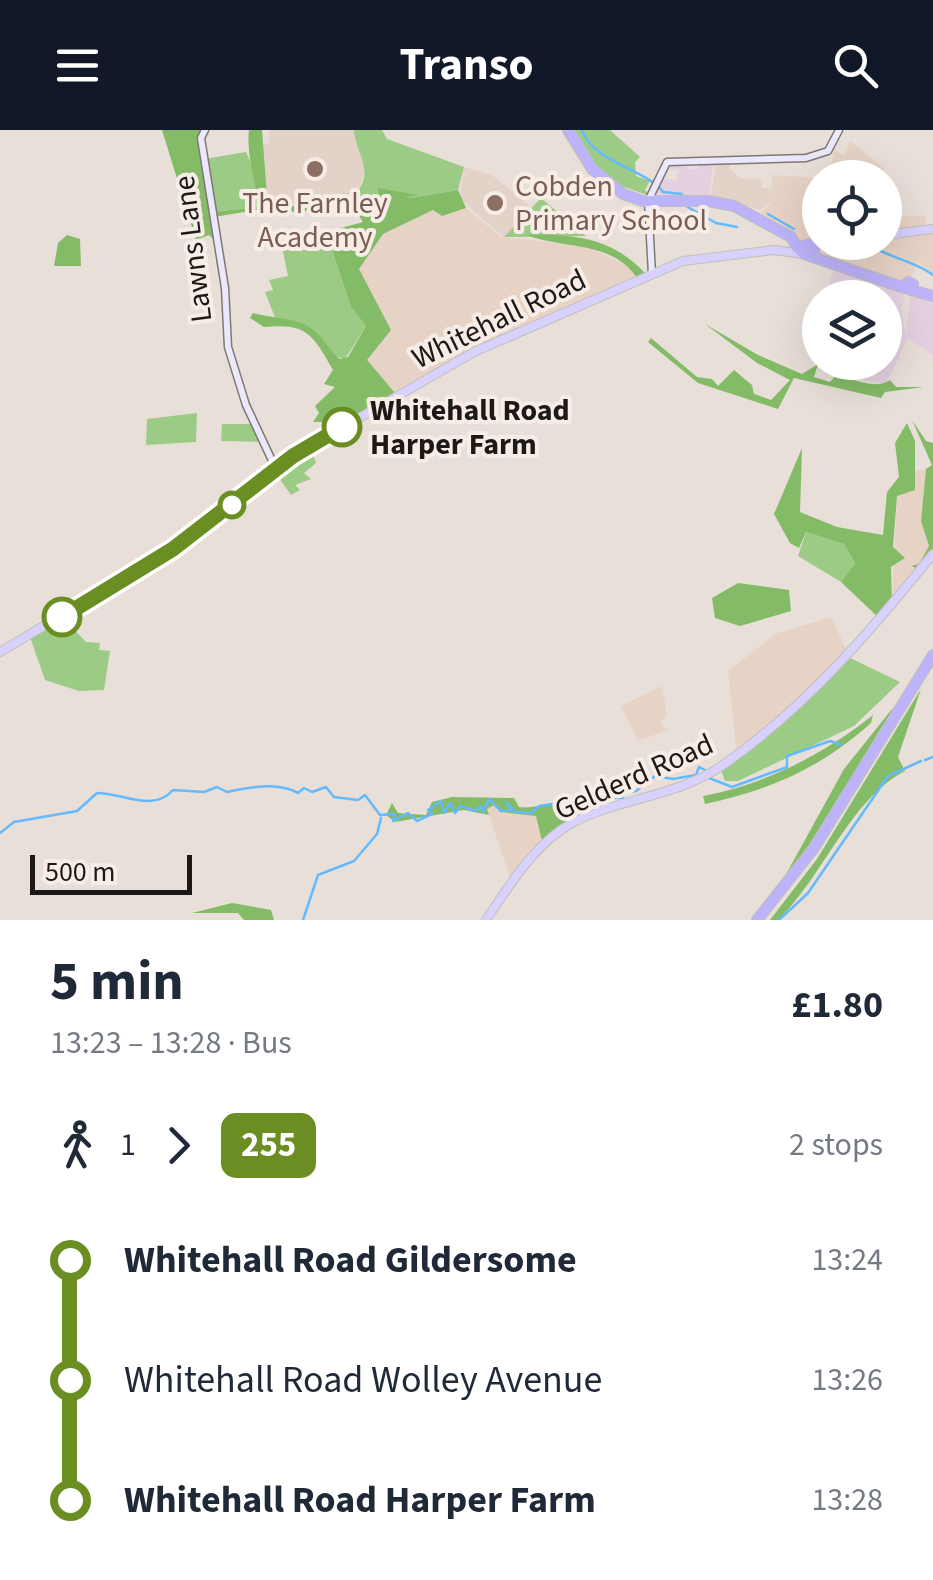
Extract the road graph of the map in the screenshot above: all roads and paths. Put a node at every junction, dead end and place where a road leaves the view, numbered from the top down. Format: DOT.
graph roads {
  1 [pos="570,130"];
  2 [pos="839,130"];
  3 [pos="203,132"];
  4 [pos="652,193"];
  5 [pos="761,213"];
  6 [pos="774,226"];
  7 [pos="933,229"];
  8 [pos="902,232"];
  9 [pos="802,247"];
  10 [pos="802,247"];
  11 [pos="802,249"];
  12 [pos="832,260"];
  13 [pos="652,274"];
  14 [pos="933,295"];
  15 [pos="276,470"];
  16 [pos="933,554"];
  17 [pos="0,652"];
  18 [pos="933,655"];
  19 [pos="933,665"];
  20 [pos="903,709"];
  21 [pos="486,920"];
  22 [pos="757,920"];
  23 [pos="766,920"];
  1 -- 4 [label="highway"];
  2 -- 4 [label="street"];
  3 -- 15 [label="street, Lawns Lane"];
  4 -- 5 [label="highway"];
  4 -- 6 [label="highway"];
  4 -- 13 [label="street"];
  5 -- 6 [label="highway"];
  5 -- 9 [label="highway"];
  6 -- 10 [label="highway"];
  7 -- 8 [label="main road"];
  11 -- 13 [label="main road, Whitehall Road"];
  12 -- 14 [label="highway"];
  13 -- 15 [label="main road, Whitehall Road"];
  15 -- 17 [label="main road, Whitehall Road"];
  16 -- 21 [label="main road, Gelderd Road"];
  18 -- 20 [label="highway"];
  19 -- 20 [label="highway"];
  20 -- 22 [label="highway"];
  20 -- 23 [label="highway"];
}
